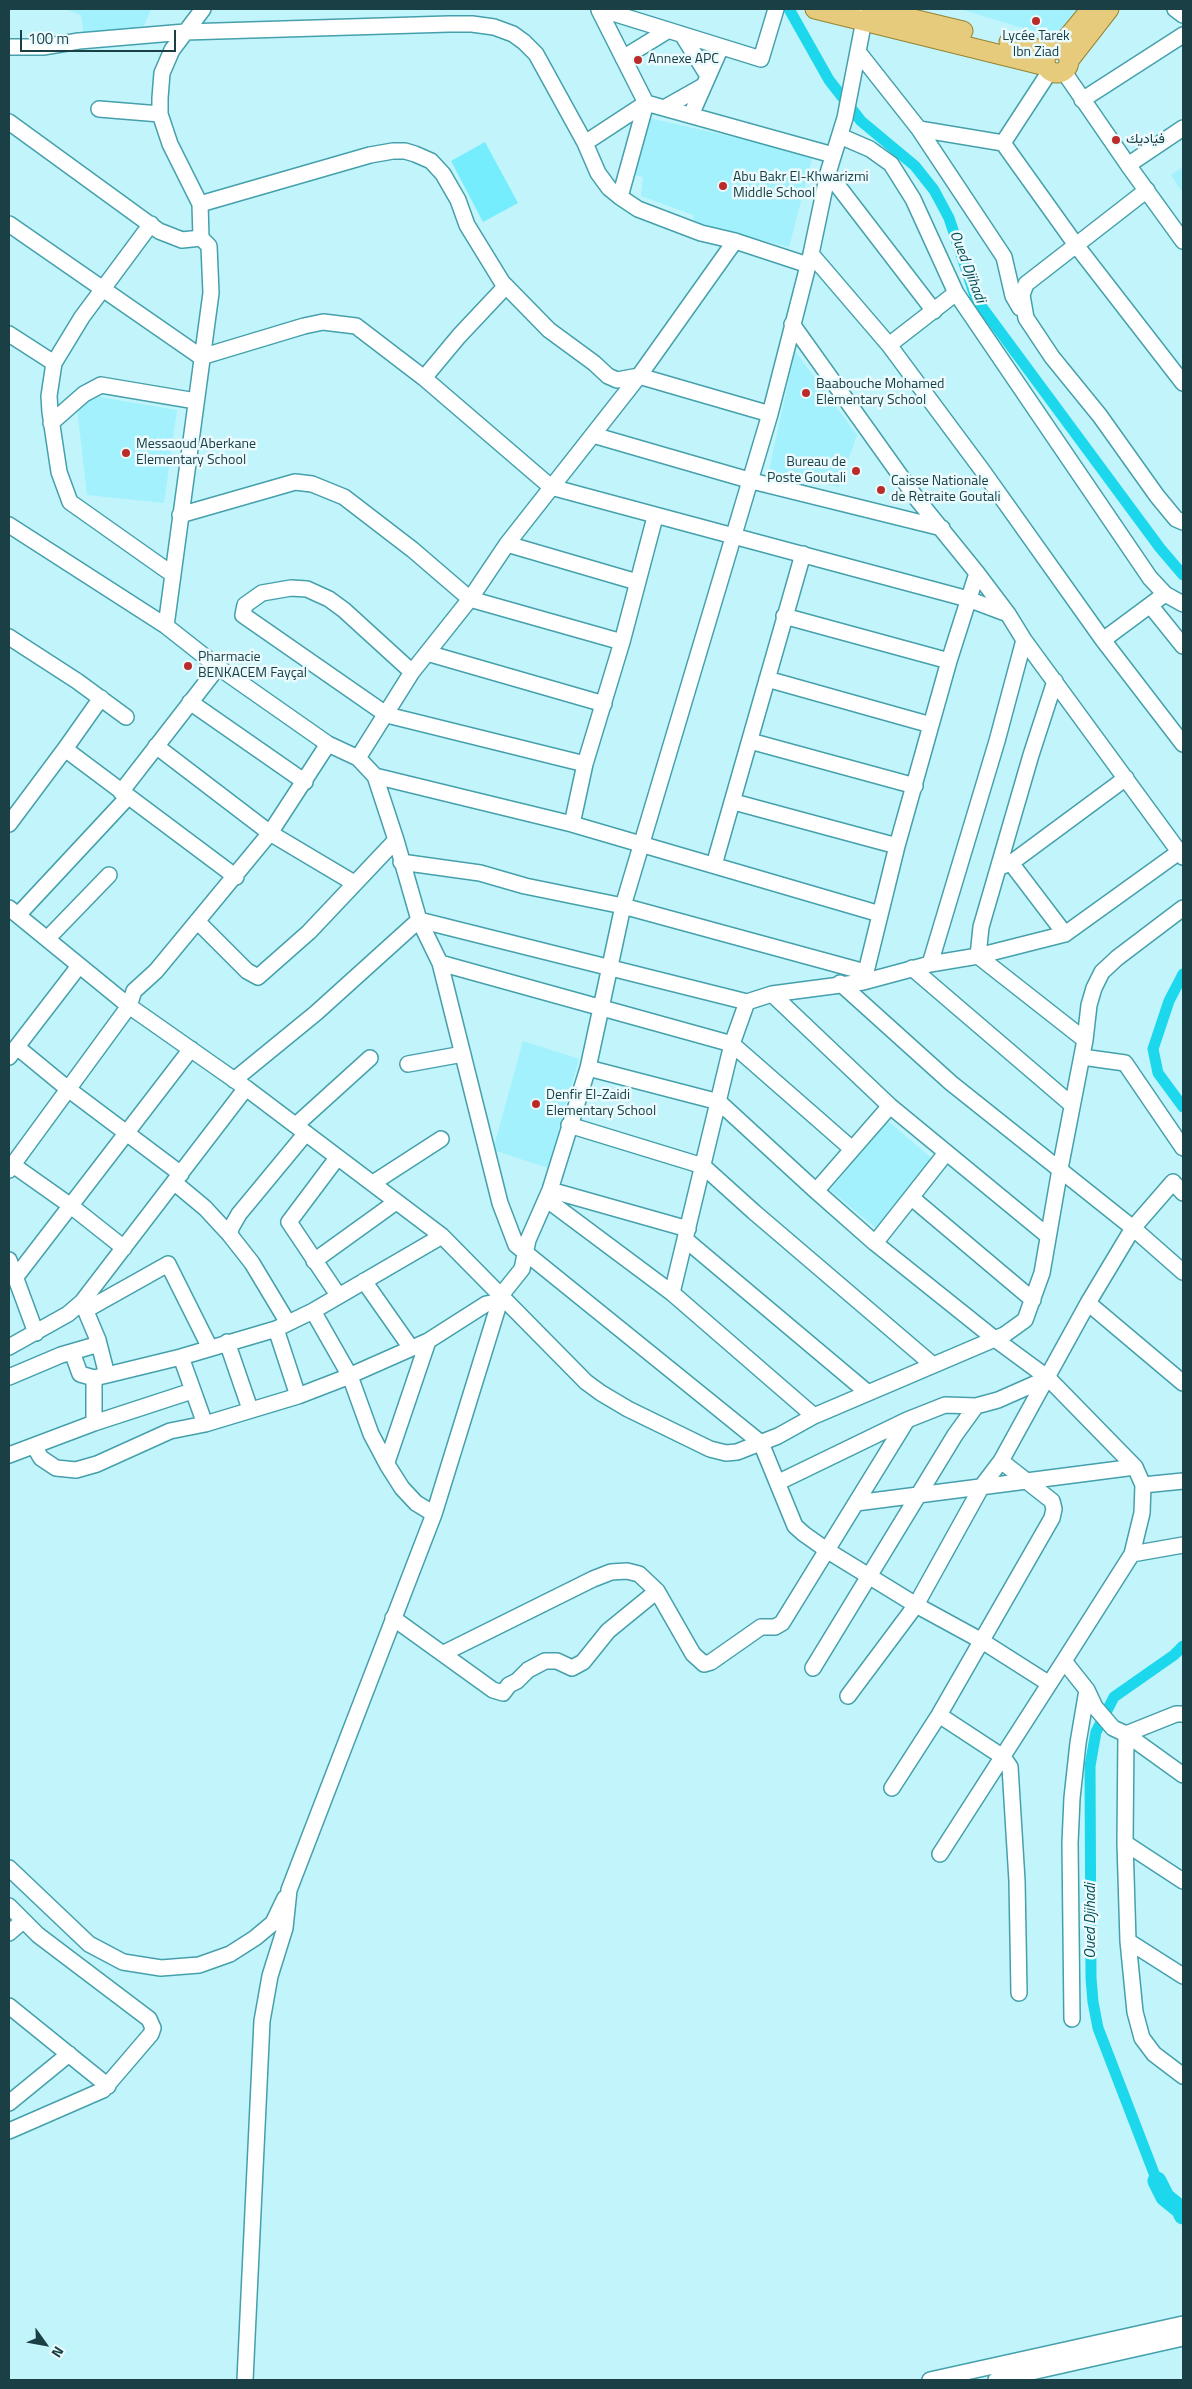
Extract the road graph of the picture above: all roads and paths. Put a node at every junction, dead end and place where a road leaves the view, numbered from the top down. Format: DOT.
graph roads {
  1 [pos="203,9"];
  2 [pos="599,9"];
  3 [pos="776,9"];
  4 [pos="815,9"];
  5 [pos="1091,9"];
  6 [pos="1109,9"];
  7 [pos="1175,9"];
  8 [pos="867,13"];
  9 [pos="1183,15"];
  10 [pos="667,31"];
  11 [pos="185,32"];
  12 [pos="1183,35"];
  13 [pos="683,36"];
  14 [pos="9,47"];
  15 [pos="721,47"];
  16 [pos="859,53"];
  17 [pos="623,58"];
  18 [pos="1056,61"];
  19 [pos="706,81"];
  20 [pos="1082,100"];
  21 [pos="646,103"];
  22 [pos="664,108"];
  23 [pos="99,109"];
  24 [pos="160,114"];
  25 [pos="690,115"];
  26 [pos="9,122"];
  27 [pos="1183,128"];
  28 [pos="919,129"];
  29 [pos="840,136"];
  30 [pos="585,143"];
  31 [pos="1003,143"];
  32 [pos="834,155"];
  33 [pos="1128,165"];
  34 [pos="828,173"];
  35 [pos="1147,190"];
  36 [pos="620,198"];
  37 [pos="200,204"];
  38 [pos="9,224"];
  39 [pos="151,224"];
  40 [pos="201,238"];
  41 [pos="735,241"];
  42 [pos="1183,241"];
  43 [pos="1076,244"];
  44 [pos="1004,257"];
  45 [pos="809,259"];
  46 [pos="1026,284"];
  47 [pos="506,286"];
  48 [pos="101,290"];
  49 [pos="956,293"];
  50 [pos="934,311"];
  51 [pos="1026,318"];
  52 [pos="792,324"];
  53 [pos="9,334"];
  54 [pos="889,345"];
  55 [pos="201,357"];
  56 [pos="54,364"];
  57 [pos="639,376"];
  58 [pos="424,378"];
  59 [pos="1183,384"];
  60 [pos="196,401"];
  61 [pos="770,414"];
  62 [pos="51,422"];
  63 [pos="593,436"];
  64 [pos="752,481"];
  65 [pos="551,487"];
  66 [pos="180,515"];
  67 [pos="655,517"];
  68 [pos="1183,522"];
  69 [pos="9,525"];
  70 [pos="942,528"];
  71 [pos="735,536"];
  72 [pos="506,544"];
  73 [pos="803,554"];
  74 [pos="978,573"];
  75 [pos="172,574"];
  76 [pos="637,582"];
  77 [pos="1165,594"];
  78 [pos="470,598"];
  79 [pos="968,599"];
  80 [pos="1183,604"];
  81 [pos="1150,605"];
  82 [pos="1008,614"];
  83 [pos="784,616"];
  84 [pos="166,626"];
  85 [pos="9,637"];
  86 [pos="1024,640"];
  87 [pos="1104,640"];
  88 [pos="622,642"];
  89 [pos="1183,646"];
  90 [pos="427,653"];
  91 [pos="948,661"];
  92 [pos="218,667"];
  93 [pos="412,672"];
  94 [pos="767,679"];
  95 [pos="1055,681"];
  96 [pos="101,698"];
  97 [pos="190,702"];
  98 [pos="604,704"];
  99 [pos="387,715"];
  100 [pos="126,717"];
  101 [pos="931,725"];
  102 [pos="750,742"];
  103 [pos="1183,743"];
  104 [pos="328,744"];
  105 [pos="156,746"];
  106 [pos="65,749"];
  107 [pos="358,758"];
  108 [pos="585,764"];
  109 [pos="375,776"];
  110 [pos="1126,778"];
  111 [pos="305,782"];
  112 [pos="915,786"];
  113 [pos="125,795"];
  114 [pos="734,802"];
  115 [pos="9,824"];
  116 [pos="572,824"];
  117 [pos="270,833"];
  118 [pos="396,840"];
  119 [pos="641,845"];
  120 [pos="896,846"];
  121 [pos="1181,855"];
  122 [pos="401,862"];
  123 [pos="714,865"];
  124 [pos="1006,865"];
  125 [pos="110,875"];
  126 [pos="236,877"];
  127 [pos="354,883"];
  128 [pos="623,906"];
  129 [pos="1183,908"];
  130 [pos="13,912"];
  131 [pos="880,914"];
  132 [pos="419,920"];
  133 [pos="197,921"];
  134 [pos="1065,934"];
  135 [pos="48,938"];
  136 [pos="978,956"];
  137 [pos="440,963"];
  138 [pos="930,964"];
  139 [pos="78,966"];
  140 [pos="608,967"];
  141 [pos="912,968"];
  142 [pos="864,977"];
  143 [pos="840,984"];
  144 [pos="772,994"];
  145 [pos="747,1002"];
  146 [pos="129,1006"];
  147 [pos="600,1006"];
  148 [pos="1085,1040"];
  149 [pos="732,1044"];
  150 [pos="191,1049"];
  151 [pos="13,1052"];
  152 [pos="464,1054"];
  153 [pos="1082,1057"];
  154 [pos="370,1058"];
  155 [pos="408,1064"];
  156 [pos="588,1068"];
  157 [pos="240,1084"];
  158 [pos="68,1090"];
  159 [pos="719,1102"];
  160 [pos="1072,1105"];
  161 [pos="890,1106"];
  162 [pos="569,1125"];
  163 [pos="301,1129"];
  164 [pos="127,1133"];
  165 [pos="441,1140"];
  166 [pos="1183,1148"];
  167 [pos="852,1149"];
  168 [pos="946,1153"];
  169 [pos="337,1158"];
  170 [pos="703,1166"];
  171 [pos="11,1167"];
  172 [pos="1060,1169"];
  173 [pos="1178,1177"];
  174 [pos="178,1179"];
  175 [pos="373,1183"];
  176 [pos="816,1191"];
  177 [pos="1183,1193"];
  178 [pos="548,1194"];
  179 [pos="912,1198"];
  180 [pos="396,1202"];
  181 [pos="71,1206"];
  182 [pos="1133,1228"];
  183 [pos="687,1234"];
  184 [pos="230,1235"];
  185 [pos="442,1236"];
  186 [pos="1048,1236"];
  187 [pos="875,1243"];
  188 [pos="124,1248"];
  189 [pos="525,1254"];
  190 [pos="9,1260"];
  191 [pos="314,1261"];
  192 [pos="1183,1272"];
  193 [pos="15,1278"];
  194 [pos="364,1281"];
  195 [pos="672,1293"];
  196 [pos="338,1295"];
  197 [pos="501,1297"];
  198 [pos="1033,1300"];
  199 [pos="1088,1302"];
  200 [pos="84,1306"];
  201 [pos="313,1311"];
  202 [pos="282,1326"];
  203 [pos="36,1333"];
  204 [pos="995,1339"];
  205 [pos="428,1341"];
  206 [pos="227,1342"];
  207 [pos="99,1344"];
  208 [pos="9,1347"];
  209 [pos="210,1348"];
  210 [pos="411,1348"];
  211 [pos="72,1352"];
  212 [pos="181,1357"];
  213 [pos="933,1365"];
  214 [pos="100,1376"];
  215 [pos="350,1376"];
  216 [pos="9,1377"];
  217 [pos="1048,1378"];
  218 [pos="1183,1383"];
  219 [pos="192,1391"];
  220 [pos="868,1393"];
  221 [pos="298,1396"];
  222 [pos="976,1406"];
  223 [pos="250,1409"];
  224 [pos="814,1416"];
  225 [pos="907,1420"];
  226 [pos="94,1423"];
  227 [pos="204,1424"];
  228 [pos="761,1443"];
  229 [pos="34,1446"];
  230 [pos="9,1455"];
  231 [pos="1001,1461"];
  232 [pos="387,1462"];
  233 [pos="1135,1467"];
  234 [pos="1183,1481"];
  235 [pos="779,1482"];
  236 [pos="1029,1482"];
  237 [pos="1143,1484"];
  238 [pos="982,1486"];
  239 [pos="918,1495"];
  240 [pos="856,1503"];
  241 [pos="434,1514"];
  242 [pos="1183,1545"];
  243 [pos="828,1552"];
  244 [pos="1132,1554"];
  245 [pos="870,1575"];
  246 [pos="657,1591"];
  247 [pos="916,1605"];
  248 [pos="392,1618"];
  249 [pos="982,1641"];
  250 [pos="444,1653"];
  251 [pos="1064,1661"];
  252 [pos="813,1668"];
  253 [pos="1048,1683"];
  254 [pos="1087,1690"];
  255 [pos="848,1696"];
  256 [pos="1181,1710"];
  257 [pos="939,1715"];
  258 [pos="1120,1731"];
  259 [pos="1003,1756"];
  260 [pos="1183,1775"];
  261 [pos="892,1788"];
  262 [pos="1125,1843"];
  263 [pos="940,1854"];
  264 [pos="9,1868"];
  265 [pos="1183,1881"];
  266 [pos="289,1890"];
  267 [pos="9,1906"];
  268 [pos="23,1921"];
  269 [pos="9,1933"];
  270 [pos="1128,1941"];
  271 [pos="1183,1976"];
  272 [pos="1019,1994"];
  273 [pos="12,2013"];
  274 [pos="1072,2019"];
  275 [pos="69,2054"];
  276 [pos="1183,2076"];
  277 [pos="108,2086"];
  278 [pos="9,2103"];
  279 [pos="9,2131"];
  280 [pos="1180,2332"];
  281 [pos="245,2380"];
  282 [pos="930,2380"];
  283 [pos="996,2380"];
  1 -- 11 [label="street"];
  2 -- 10 [label="street"];
  2 -- 17 [label="street"];
  3 -- 15 [label="street"];
  4 -- 8 [label="main road"];
  5 -- 18 [label="main road"];
  6 -- 18 [label="main road"];
  7 -- 9 [label="street"];
  8 -- 16 [label="street"];
  8 -- 18 [label="main road"];
  10 -- 13 [label="street"];
  10 -- 17 [label="street"];
  11 -- 14 [label="street"];
  11 -- 24 [label="street"];
  11 -- 30 [label="street"];
  12 -- 20 [label="street"];
  13 -- 15 [label="street"];
  13 -- 19 [label="street"];
  15 -- 19 [label="street"];
  16 -- 28 [label="street"];
  16 -- 29 [label="street"];
  17 -- 21 [label="street"];
  18 -- 20 [label="street"];
  18 -- 31 [label="street"];
  19 -- 22 [label="street"];
  19 -- 25 [label="street"];
  20 -- 33 [label="street"];
  21 -- 22 [label="street"];
  21 -- 30 [label="street"];
  21 -- 36 [label="street"];
  22 -- 25 [label="street"];
  23 -- 24 [label="street"];
  24 -- 37 [label="street"];
  25 -- 32 [label="street"];
  26 -- 39 [label="street"];
  27 -- 33 [label="street"];
  28 -- 31 [label="street"];
  28 -- 44 [label="street"];
  29 -- 32 [label="street"];
  29 -- 49 [label="street"];
  30 -- 36 [label="street"];
  31 -- 43 [label="street"];
  32 -- 34 [label="street"];
  33 -- 35 [label="street"];
  34 -- 45 [label="street"];
  34 -- 50 [label="street"];
  35 -- 42 [label="street"];
  35 -- 43 [label="street"];
  36 -- 41 [label="street"];
  37 -- 40 [label="street"];
  37 -- 47 [label="street"];
  38 -- 48 [label="street"];
  39 -- 40 [label="street"];
  39 -- 48 [label="street"];
  40 -- 55 [label="street"];
  41 -- 45 [label="street"];
  41 -- 57 [label="street"];
  43 -- 46 [label="street"];
  43 -- 59 [label="street"];
  44 -- 46 [label="street"];
  44 -- 51 [label="street"];
  45 -- 52 [label="street"];
  45 -- 54 [label="street"];
  46 -- 51 [label="street"];
  47 -- 57 [label="street"];
  47 -- 58 [label="street"];
  48 -- 55 [label="street"];
  48 -- 56 [label="street"];
  49 -- 50 [label="street"];
  49 -- 77 [label="street"];
  50 -- 54 [label="street"];
  51 -- 68 [label="street"];
  52 -- 61 [label="street"];
  52 -- 70 [label="street"];
  53 -- 56 [label="street"];
  54 -- 87 [label="street"];
  55 -- 58 [label="street"];
  55 -- 60 [label="street"];
  56 -- 62 [label="street"];
  57 -- 61 [label="street"];
  57 -- 63 [label="street"];
  58 -- 65 [label="street"];
  60 -- 62 [label="street"];
  60 -- 66 [label="street"];
  61 -- 64 [label="street"];
  62 -- 75 [label="street"];
  63 -- 64 [label="street"];
  63 -- 65 [label="street"];
  64 -- 70 [label="street"];
  64 -- 71 [label="street"];
  65 -- 67 [label="street"];
  65 -- 72 [label="street"];
  66 -- 75 [label="street"];
  66 -- 78 [label="street"];
  67 -- 71 [label="street"];
  67 -- 76 [label="street"];
  69 -- 84 [label="street"];
  70 -- 74 [label="street"];
  71 -- 73 [label="street"];
  71 -- 119 [label="street"];
  72 -- 76 [label="street"];
  72 -- 78 [label="street"];
  73 -- 79 [label="street"];
  73 -- 83 [label="street"];
  74 -- 79 [label="street"];
  74 -- 82 [label="street"];
  75 -- 84 [label="street"];
  76 -- 88 [label="street"];
  77 -- 80 [label="street"];
  77 -- 81 [label="street"];
  78 -- 88 [label="street"];
  78 -- 90 [label="street"];
  79 -- 82 [label="street"];
  79 -- 91 [label="street"];
  81 -- 87 [label="street"];
  81 -- 89 [label="street"];
  82 -- 86 [label="street"];
  83 -- 91 [label="street"];
  83 -- 94 [label="street"];
  84 -- 92 [label="street"];
  85 -- 96 [label="street"];
  86 -- 95 [label="street"];
  86 -- 138 [label="street"];
  87 -- 103 [label="street"];
  88 -- 98 [label="street"];
  90 -- 93 [label="street"];
  90 -- 98 [label="street"];
  91 -- 101 [label="street"];
  92 -- 97 [label="street"];
  92 -- 104 [label="street"];
  93 -- 99 [label="street"];
  93 -- 99 [label="street"];
  94 -- 101 [label="street"];
  94 -- 102 [label="street"];
  95 -- 110 [label="street"];
  95 -- 124 [label="street"];
  96 -- 100 [label="street"];
  96 -- 106 [label="street"];
  97 -- 105 [label="street"];
  97 -- 111 [label="street"];
  98 -- 108 [label="street"];
  99 -- 107 [label="street"];
  99 -- 108 [label="street"];
  101 -- 112 [label="street"];
  102 -- 112 [label="street"];
  102 -- 114 [label="street"];
  104 -- 107 [label="street"];
  104 -- 111 [label="street"];
  105 -- 113 [label="street"];
  105 -- 117 [label="street"];
  106 -- 113 [label="street"];
  106 -- 115 [label="street"];
  107 -- 109 [label="street"];
  108 -- 116 [label="street"];
  109 -- 116 [label="street"];
  109 -- 118 [label="street"];
  110 -- 121 [label="street"];
  110 -- 124 [label="street"];
  111 -- 117 [label="street"];
  112 -- 120 [label="street"];
  113 -- 126 [label="street"];
  113 -- 130 [label="street"];
  114 -- 120 [label="street"];
  114 -- 123 [label="street"];
  116 -- 119 [label="street"];
  117 -- 126 [label="street"];
  117 -- 127 [label="street"];
  118 -- 122 [label="street"];
  118 -- 127 [label="street"];
  119 -- 123 [label="street"];
  119 -- 128 [label="street"];
  120 -- 131 [label="street"];
  121 -- 134 [label="street"];
  122 -- 128 [label="street"];
  122 -- 132 [label="street"];
  123 -- 131 [label="street"];
  124 -- 134 [label="street"];
  124 -- 136 [label="street"];
  125 -- 135 [label="street"];
  126 -- 133 [label="street"];
  127 -- 133 [label="street"];
  128 -- 140 [label="street"];
  128 -- 142 [label="street"];
  129 -- 148 [label="street"];
  130 -- 135 [label="street"];
  131 -- 142 [label="street"];
  132 -- 137 [label="street"];
  132 -- 140 [label="street"];
  132 -- 157 [label="street"];
  133 -- 146 [label="street"];
  134 -- 136 [label="street"];
  135 -- 139 [label="street"];
  136 -- 138 [label="street"];
  136 -- 148 [label="street"];
  137 -- 147 [label="street"];
  137 -- 152 [label="street"];
  138 -- 141 [label="street"];
  139 -- 146 [label="street"];
  139 -- 151 [label="street"];
  140 -- 145 [label="street"];
  140 -- 147 [label="street"];
  141 -- 142 [label="street"];
  141 -- 160 [label="street"];
  142 -- 143 [label="street"];
  143 -- 144 [label="street"];
  143 -- 172 [label="street"];
  144 -- 145 [label="street"];
  144 -- 161 [label="street"];
  145 -- 149 [label="street"];
  146 -- 150 [label="street"];
  146 -- 158 [label="street"];
  147 -- 149 [label="street"];
  147 -- 156 [label="street"];
  148 -- 153 [label="street"];
  149 -- 159 [label="street"];
  149 -- 167 [label="street"];
  150 -- 157 [label="street"];
  150 -- 164 [label="street"];
  151 -- 158 [label="street"];
  152 -- 155 [label="street"];
  152 -- 189 [label="street"];
  153 -- 160 [label="street"];
  153 -- 166 [label="street"];
  154 -- 163 [label="street"];
  156 -- 159 [label="street"];
  156 -- 162 [label="street"];
  157 -- 163 [label="street"];
  157 -- 174 [label="street"];
  158 -- 164 [label="street"];
  158 -- 171 [label="street"];
  159 -- 170 [label="street"];
  159 -- 176 [label="street"];
  160 -- 172 [label="street"];
  161 -- 167 [label="street"];
  161 -- 168 [label="street"];
  162 -- 170 [label="street"];
  162 -- 178 [label="street"];
  163 -- 169 [label="street"];
  163 -- 184 [label="street"];
  164 -- 174 [label="street"];
  164 -- 181 [label="street"];
  165 -- 175 [label="street"];
  167 -- 176 [label="street"];
  168 -- 179 [label="street"];
  168 -- 186 [label="street"];
  169 -- 175 [label="street"];
  169 -- 191 [label="street"];
  170 -- 183 [label="street"];
  170 -- 213 [label="street"];
  171 -- 181 [label="street"];
  172 -- 182 [label="street"];
  172 -- 186 [label="street"];
  173 -- 177 [label="street"];
  173 -- 182 [label="street"];
  174 -- 184 [label="street"];
  174 -- 188 [label="street"];
  175 -- 180 [label="street"];
  176 -- 187 [label="street"];
  178 -- 183 [label="street"];
  178 -- 189 [label="street"];
  178 -- 195 [label="street"];
  179 -- 187 [label="street"];
  179 -- 198 [label="street"];
  180 -- 185 [label="street"];
  180 -- 191 [label="street"];
  181 -- 188 [label="street"];
  181 -- 193 [label="street"];
  182 -- 192 [label="street"];
  182 -- 199 [label="street"];
  183 -- 195 [label="street"];
  183 -- 220 [label="street"];
  184 -- 202 [label="street"];
  185 -- 194 [label="street"];
  185 -- 197 [label="street"];
  186 -- 198 [label="street"];
  187 -- 204 [label="street"];
  188 -- 200 [label="street"];
  189 -- 197 [label="street"];
  189 -- 228 [label="street"];
  190 -- 193 [label="street"];
  191 -- 196 [label="street"];
  193 -- 203 [label="street"];
  194 -- 196 [label="street"];
  194 -- 210 [label="street"];
  195 -- 224 [label="street"];
  196 -- 201 [label="street"];
  197 -- 205 [label="street"];
  197 -- 228 [label="street"];
  197 -- 241 [label="street"];
  198 -- 204 [label="street"];
  199 -- 217 [label="street"];
  199 -- 218 [label="street"];
  200 -- 203 [label="street"];
  200 -- 207 [label="street"];
  200 -- 209 [label="street"];
  201 -- 202 [label="street"];
  201 -- 215 [label="street"];
  202 -- 206 [label="street"];
  202 -- 221 [label="street"];
  203 -- 208 [label="street"];
  204 -- 213 [label="street"];
  204 -- 217 [label="street"];
  205 -- 210 [label="street"];
  205 -- 232 [label="street"];
  206 -- 209 [label="street"];
  206 -- 223 [label="street"];
  207 -- 211 [label="street"];
  207 -- 214 [label="street"];
  209 -- 212 [label="street"];
  210 -- 215 [label="street"];
  211 -- 214 [label="street"];
  211 -- 216 [label="street"];
  212 -- 214 [label="street"];
  212 -- 219 [label="street"];
  213 -- 220 [label="street"];
  214 -- 226 [label="street"];
  215 -- 221 [label="street"];
  215 -- 232 [label="street"];
  217 -- 222 [label="street"];
  217 -- 231 [label="street"];
  217 -- 233 [label="street"];
  219 -- 226 [label="street"];
  219 -- 227 [label="street"];
  220 -- 224 [label="street"];
  221 -- 223 [label="street"];
  222 -- 225 [label="street"];
  222 -- 239 [label="street"];
  223 -- 227 [label="street"];
  224 -- 228 [label="street"];
  225 -- 235 [label="street"];
  225 -- 240 [label="street"];
  226 -- 229 [label="street"];
  227 -- 229 [label="street"];
  228 -- 235 [label="street"];
  229 -- 230 [label="street"];
  231 -- 236 [label="street"];
  231 -- 238 [label="street"];
  232 -- 241 [label="street"];
  233 -- 236 [label="street"];
  233 -- 237 [label="street"];
  234 -- 237 [label="street"];
  235 -- 243 [label="street"];
  236 -- 238 [label="street"];
  236 -- 249 [label="street"];
  237 -- 244 [label="street"];
  238 -- 239 [label="street"];
  238 -- 247 [label="street"];
  239 -- 240 [label="street"];
  239 -- 245 [label="street"];
  240 -- 243 [label="street"];
  241 -- 248 [label="street"];
  242 -- 244 [label="street"];
  243 -- 245 [label="street"];
  243 -- 246 [label="street"];
  244 -- 251 [label="street"];
  245 -- 247 [label="street"];
  245 -- 252 [label="street"];
  246 -- 250 [label="street"];
  246 -- 250 [label="street"];
  247 -- 249 [label="street"];
  247 -- 255 [label="street"];
  248 -- 250 [label="street"];
  248 -- 266 [label="street"];
  249 -- 253 [label="street"];
  249 -- 257 [label="street"];
  251 -- 253 [label="street"];
  251 -- 254 [label="street"];
  253 -- 259 [label="street"];
  254 -- 258 [label="street"];
  254 -- 274 [label="street"];
  256 -- 258 [label="street"];
  257 -- 259 [label="street"];
  257 -- 261 [label="street"];
  258 -- 260 [label="street"];
  258 -- 262 [label="street"];
  259 -- 263 [label="street"];
  259 -- 272 [label="street"];
  262 -- 265 [label="street"];
  262 -- 270 [label="street"];
  264 -- 266 [label="street"];
  266 -- 281 [label="street"];
  267 -- 268 [label="street"];
  268 -- 269 [label="street"];
  268 -- 277 [label="street"];
  270 -- 271 [label="street"];
  270 -- 276 [label="street"];
  273 -- 275 [label="street"];
  275 -- 277 [label="street"];
  275 -- 278 [label="street"];
  277 -- 279 [label="street"];
  280 -- 282 [label="street"];
  280 -- 283 [label="street"];
}
